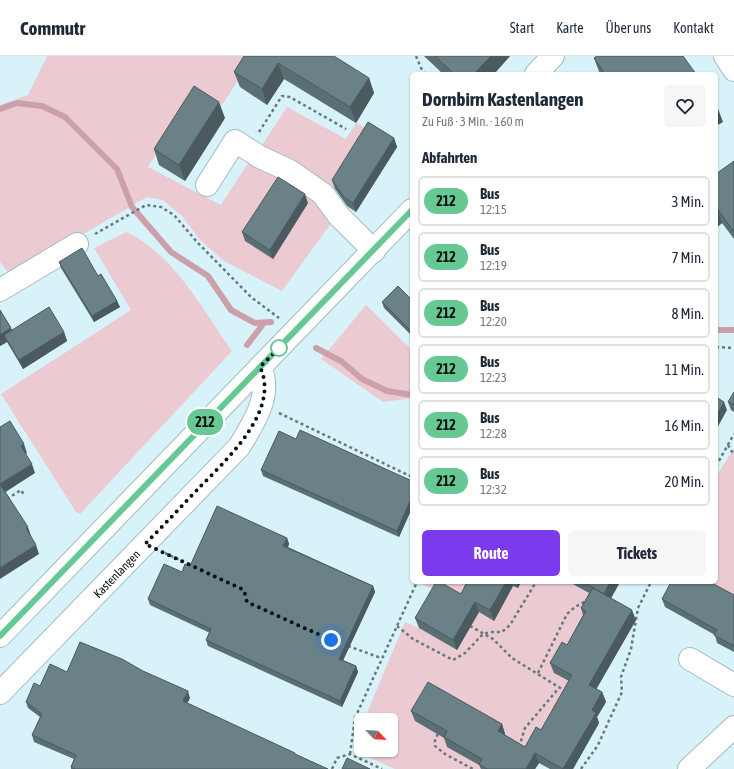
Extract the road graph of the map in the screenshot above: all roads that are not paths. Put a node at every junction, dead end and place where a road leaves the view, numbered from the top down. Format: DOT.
graph roads {
  1 [pos="552,56"];
  2 [pos="725,56"];
  3 [pos="734,70"];
  4 [pos="538,72"];
  5 [pos="207,185"];
  6 [pos="410,212"];
  7 [pos="77,244"];
  8 [pos="374,251"];
  9 [pos="0,290"];
  10 [pos="260,367"];
  11 [pos="0,636"];
  12 [pos="690,659"];
  13 [pos="734,685"];
  14 [pos="0,693"];
  15 [pos="734,727"];
  16 [pos="689,769"];
  1 -- 4 [label="street"];
  2 -- 3 [label="street"];
  5 -- 8 [label="street"];
  6 -- 8 [label="street"];
  7 -- 9 [label="street"];
  8 -- 10 [label="street"];
  10 -- 11 [label="street"];
  10 -- 14 [label="street, Kastenlangen"];
  12 -- 13 [label="street"];
  15 -- 16 [label="street"];
}
